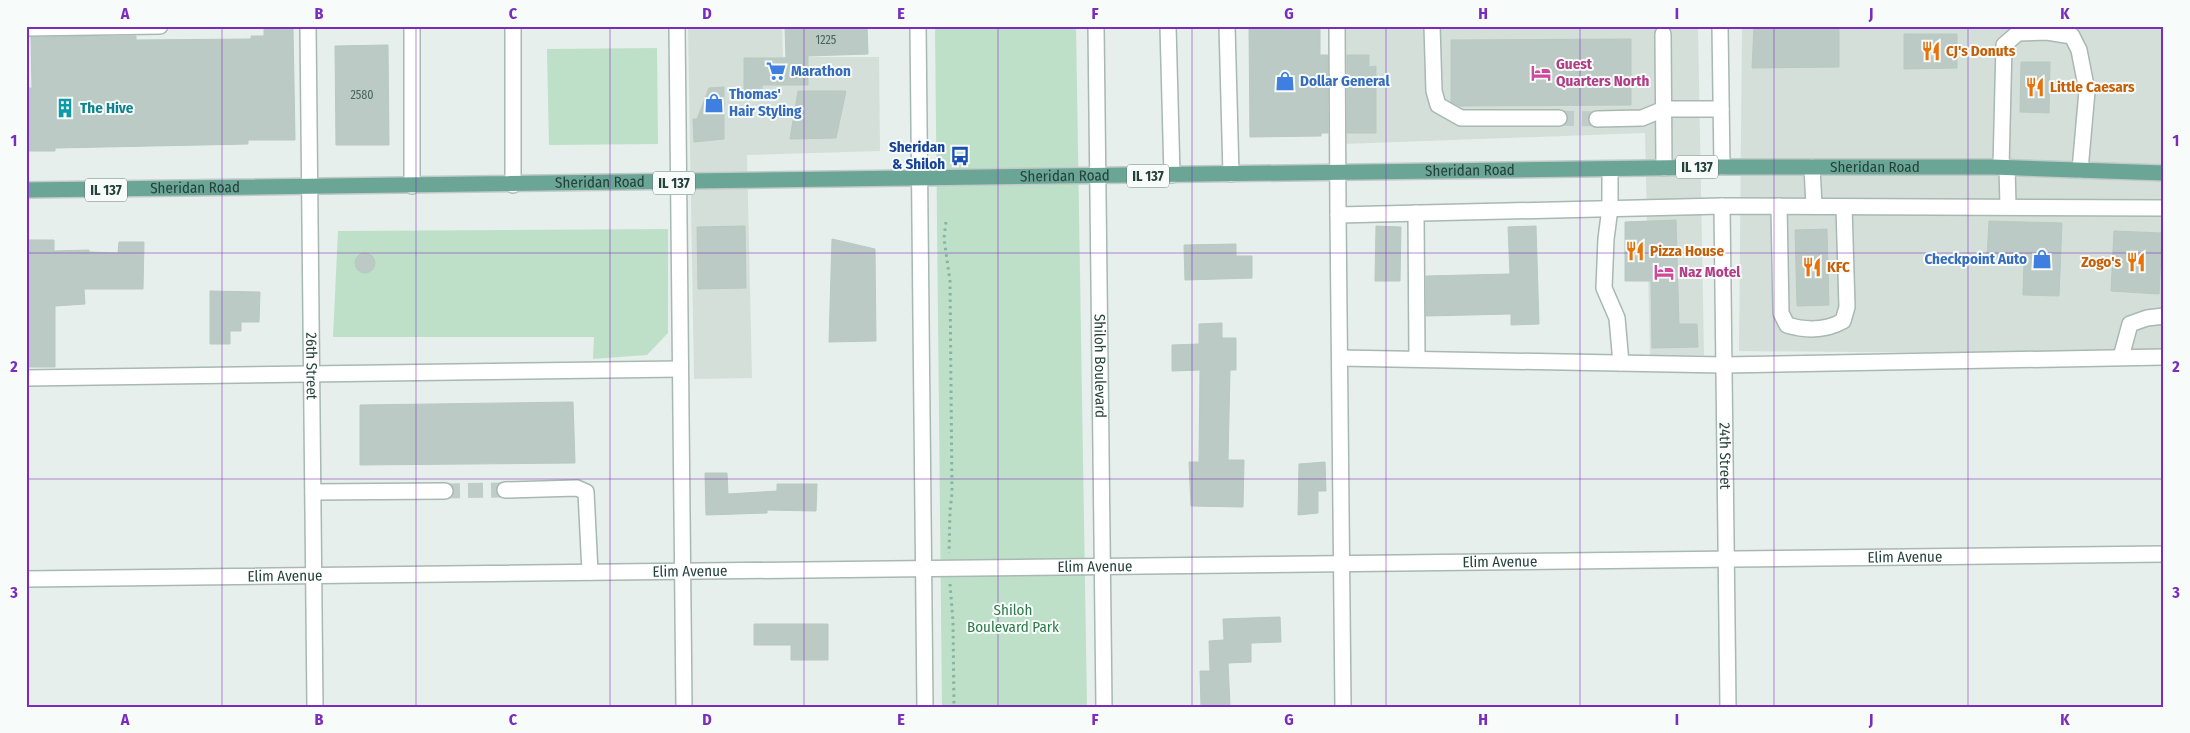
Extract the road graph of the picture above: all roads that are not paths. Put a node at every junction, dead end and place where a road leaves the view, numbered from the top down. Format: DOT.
graph roads {
  1 [pos="160,26"];
  2 [pos="308,26"];
  3 [pos="412,26"];
  4 [pos="514,26"];
  5 [pos="677,26"];
  6 [pos="918,26"];
  7 [pos="1096,26"];
  8 [pos="1168,26"];
  9 [pos="1227,26"];
  10 [pos="1337,26"];
  11 [pos="1432,26"];
  12 [pos="1720,26"];
  13 [pos="26,28"];
  14 [pos="1662,34"];
  15 [pos="1664,109"];
  16 [pos="1721,109"];
  17 [pos="1559,118"];
  18 [pos="1597,119"];
  19 [pos="1722,167"];
  20 [pos="1812,167"];
  21 [pos="2004,167"];
  22 [pos="1664,168"];
  23 [pos="1610,169"];
  24 [pos="2080,170"];
  25 [pos="1338,173"];
  26 [pos="2164,173"];
  27 [pos="1231,174"];
  28 [pos="1098,176"];
  29 [pos="1172,176"];
  30 [pos="920,179"];
  31 [pos="678,183"];
  32 [pos="513,185"];
  33 [pos="412,186"];
  34 [pos="310,188"];
  35 [pos="26,190"];
  36 [pos="1722,206"];
  37 [pos="1780,206"];
  38 [pos="1814,206"];
  39 [pos="2008,206"];
  40 [pos="1844,207"];
  41 [pos="1610,208"];
  42 [pos="2164,208"];
  43 [pos="1416,213"];
  44 [pos="1338,214"];
  45 [pos="2164,316"];
  46 [pos="2121,357"];
  47 [pos="1340,358"];
  48 [pos="2164,358"];
  49 [pos="1417,359"];
  50 [pos="1621,363"];
  51 [pos="1724,365"];
  52 [pos="680,369"];
  53 [pos="312,374"];
  54 [pos="26,378"];
  55 [pos="445,490"];
  56 [pos="505,490"];
  57 [pos="313,492"];
  58 [pos="2164,554"];
  59 [pos="1726,558"];
  60 [pos="1342,562"];
  61 [pos="1103,565"];
  62 [pos="924,567"];
  63 [pos="683,570"];
  64 [pos="590,572"];
  65 [pos="314,576"];
  66 [pos="26,579"];
  67 [pos="315,707"];
  68 [pos="684,707"];
  69 [pos="925,707"];
  70 [pos="1104,707"];
  71 [pos="1343,707"];
  72 [pos="1728,707"];
  1 -- 13 [label="street"];
  2 -- 34 [label="street, 26th Street"];
  3 -- 33 [label="street"];
  4 -- 32 [label="street"];
  5 -- 31 [label="street"];
  6 -- 30 [label="street"];
  7 -- 28 [label="street, Shiloh Boulevard"];
  8 -- 29 [label="street"];
  9 -- 27 [label="street"];
  10 -- 25 [label="street"];
  11 -- 17 [label="street"];
  12 -- 16 [label="street"];
  14 -- 15 [label="street"];
  15 -- 16 [label="street"];
  15 -- 18 [label="street"];
  15 -- 22 [label="street"];
  16 -- 19 [label="street"];
  19 -- 20 [label="main road, Sheridan Road / IL 137"];
  19 -- 22 [label="main road, Sheridan Road / IL 137"];
  20 -- 21 [label="main road, Sheridan Road / IL 137"];
  20 -- 38 [label="street"];
  21 -- 24 [label="main road, Sheridan Road / IL 137"];
  21 -- 24 [label="street"];
  21 -- 39 [label="street"];
  22 -- 23 [label="main road, Sheridan Road / IL 137"];
  23 -- 25 [label="main road, Sheridan Road / IL 137"];
  23 -- 41 [label="street"];
  24 -- 26 [label="main road, Sheridan Road / IL 137"];
  25 -- 27 [label="main road, Sheridan Road / IL 137"];
  25 -- 44 [label="street"];
  27 -- 29 [label="main road, Sheridan Road / IL 137"];
  28 -- 29 [label="main road, Sheridan Road / IL 137"];
  28 -- 30 [label="main road, Sheridan Road / IL 137"];
  28 -- 61 [label="street, Shiloh Boulevard"];
  30 -- 31 [label="main road, Sheridan Road / IL 137"];
  30 -- 62 [label="street"];
  31 -- 32 [label="main road, Sheridan Road / IL 137"];
  31 -- 52 [label="street"];
  32 -- 33 [label="main road, Sheridan Road / IL 137"];
  33 -- 34 [label="main road, Sheridan Road / IL 137"];
  34 -- 35 [label="main road, Sheridan Road / IL 137"];
  34 -- 53 [label="street, 26th Street"];
  36 -- 37 [label="street"];
  36 -- 41 [label="street"];
  36 -- 51 [label="street, 24th Street"];
  37 -- 38 [label="street"];
  37 -- 40 [label="street"];
  38 -- 40 [label="street"];
  39 -- 40 [label="street"];
  39 -- 42 [label="street"];
  41 -- 43 [label="street"];
  41 -- 50 [label="street"];
  43 -- 44 [label="street"];
  43 -- 49 [label="street"];
  44 -- 47 [label="street"];
  45 -- 46 [label="street"];
  46 -- 48 [label="street"];
  46 -- 51 [label="street"];
  47 -- 49 [label="street"];
  47 -- 60 [label="street"];
  49 -- 50 [label="street"];
  50 -- 51 [label="street"];
  51 -- 59 [label="street, 24th Street"];
  52 -- 53 [label="street"];
  52 -- 63 [label="street"];
  53 -- 54 [label="street"];
  53 -- 57 [label="street, 26th Street"];
  55 -- 57 [label="street"];
  56 -- 64 [label="street"];
  57 -- 65 [label="street, 26th Street"];
  58 -- 59 [label="street, Elim Avenue"];
  59 -- 60 [label="street, Elim Avenue"];
  59 -- 72 [label="street, 24th Street"];
  60 -- 61 [label="street, Elim Avenue"];
  60 -- 71 [label="street"];
  61 -- 62 [label="street, Elim Avenue"];
  61 -- 70 [label="street, Shiloh Boulevard"];
  62 -- 63 [label="street, Elim Avenue"];
  62 -- 69 [label="street"];
  63 -- 64 [label="street, Elim Avenue"];
  63 -- 68 [label="street"];
  64 -- 65 [label="street, Elim Avenue"];
  65 -- 66 [label="street, Elim Avenue"];
  65 -- 67 [label="street, 26th Street"];
}
